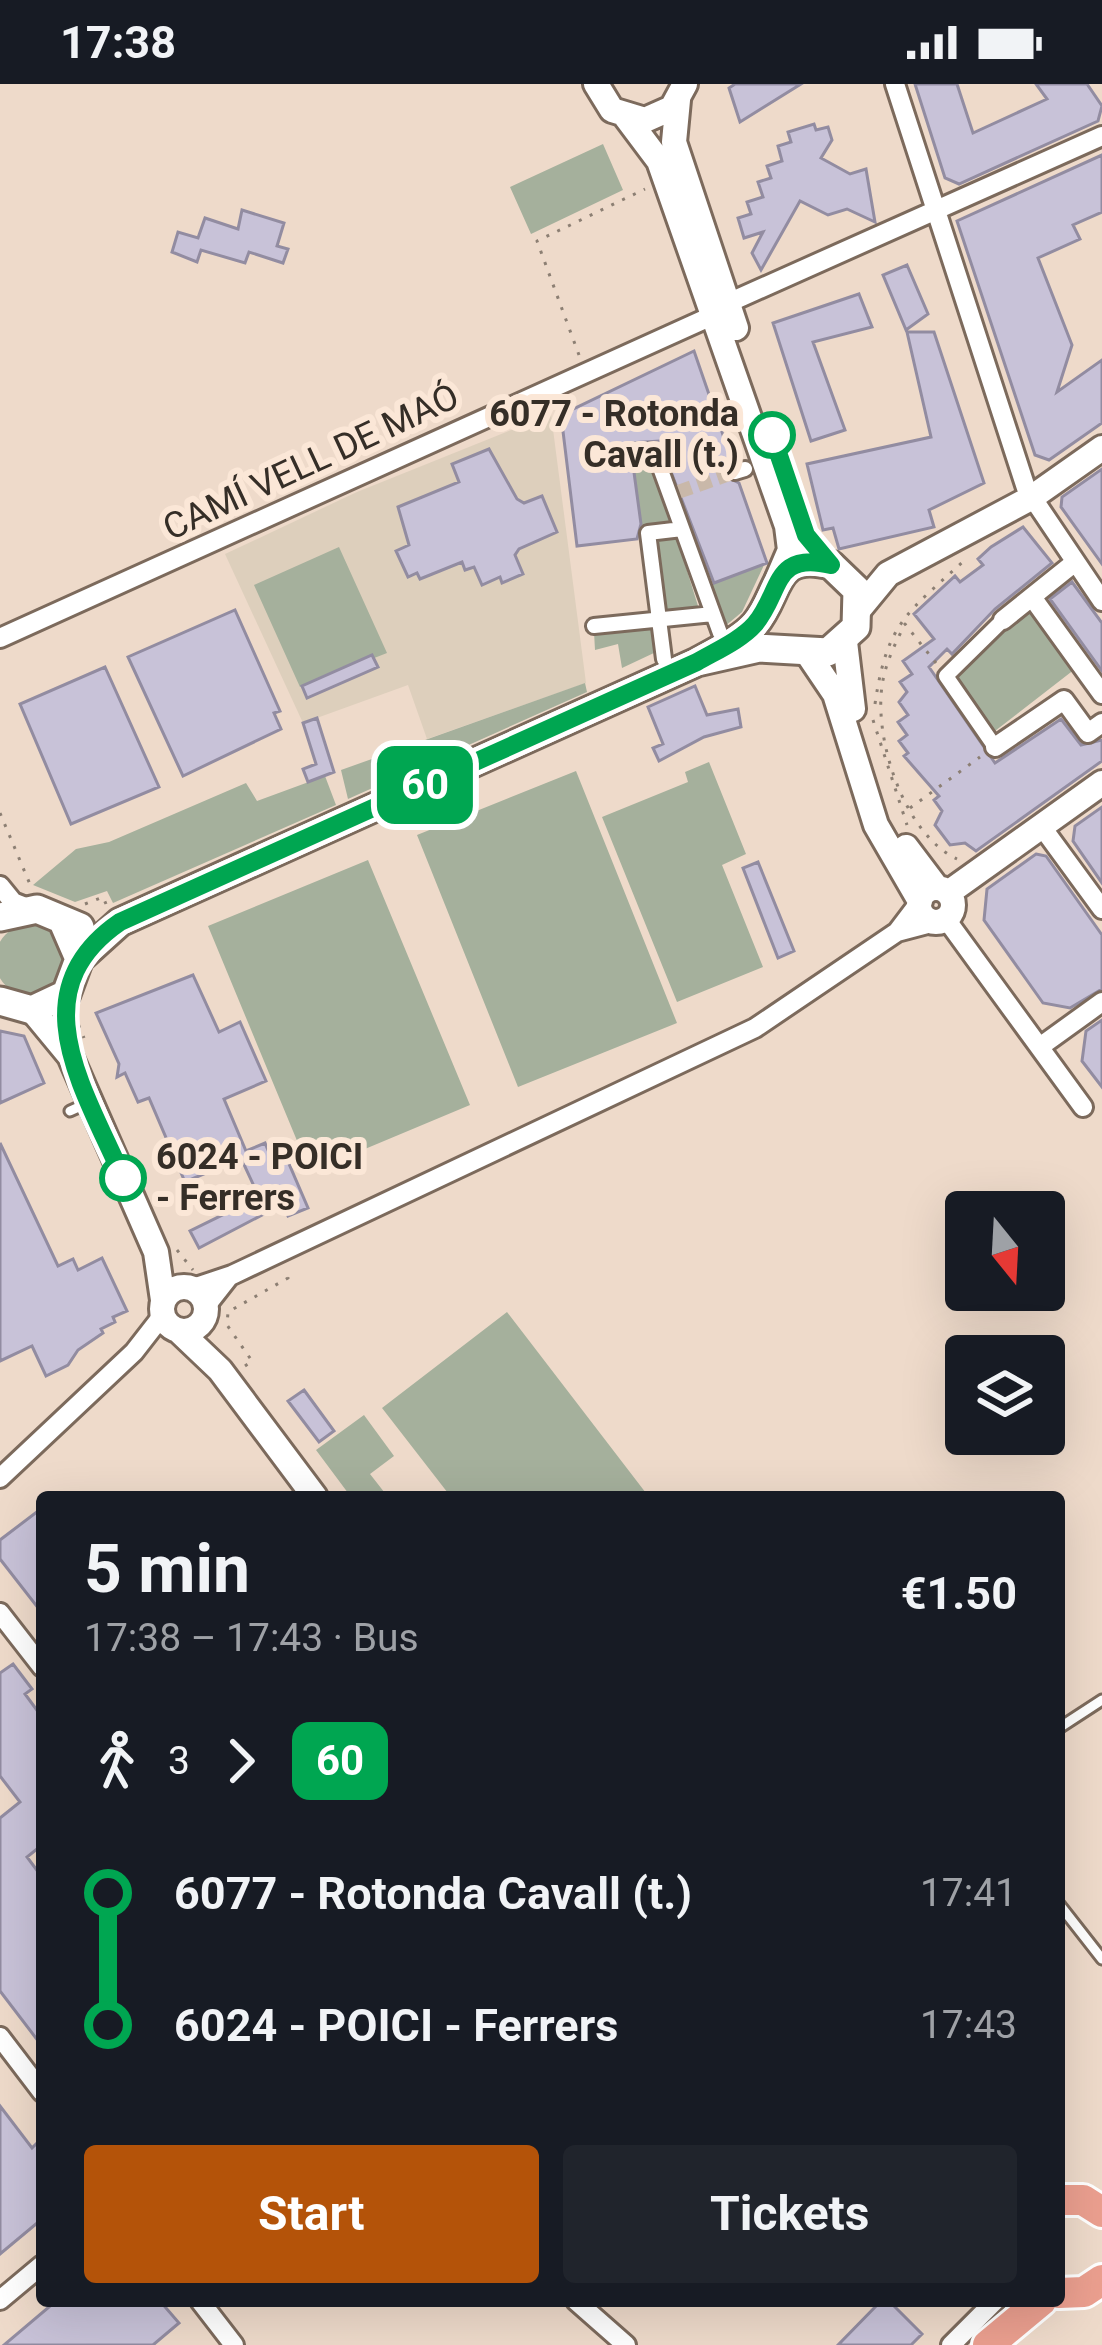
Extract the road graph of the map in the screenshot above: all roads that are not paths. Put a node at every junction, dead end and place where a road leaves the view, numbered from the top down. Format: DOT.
graph roads {
  1 [pos="596,84"];
  2 [pos="895,84"];
  3 [pos="684,89"];
  4 [pos="626,117"];
  5 [pos="1102,136"];
  6 [pos="935,211"];
  7 [pos="721,309"];
  8 [pos="1102,448"];
  9 [pos="631,454"];
  10 [pos="1030,498"];
  11 [pos="682,529"];
  12 [pos="830,557"];
  13 [pos="1074,563"];
  14 [pos="772,588"];
  15 [pos="1032,597"];
  16 [pos="1102,601"];
  17 [pos="860,608"];
  18 [pos="713,614"];
  19 [pos="659,620"];
  20 [pos="1003,620"];
  21 [pos="594,626"];
  22 [pos="720,633"];
  23 [pos="0,638"];
  24 [pos="845,642"];
  25 [pos="801,652"];
  26 [pos="664,659"];
  27 [pos="697,662"];
  28 [pos="1102,694"];
  29 [pos="1102,723"];
  30 [pos="994,747"];
  31 [pos="1102,783"];
  32 [pos="1042,827"];
  33 [pos="0,886"];
  34 [pos="38,902"];
  35 [pos="934,904"];
  36 [pos="1102,909"];
  37 [pos="69,914"];
  38 [pos="0,917"];
  39 [pos="116,923"];
  40 [pos="79,958"];
  41 [pos="69,999"];
  42 [pos="1102,1002"];
  43 [pos="9,1005"];
  44 [pos="1041,1046"];
  45 [pos="78,1049"];
  46 [pos="1083,1107"];
  47 [pos="163,1243"];
  48 [pos="198,1294"];
  49 [pos="169,1319"];
  50 [pos="232,1370"];
  51 [pos="0,1478"];
  52 [pos="312,1491"];
  53 [pos="0,1613"];
  54 [pos="36,1659"];
  55 [pos="1102,1700"];
  56 [pos="1065,1723"];
  57 [pos="1065,1912"];
  58 [pos="1102,1959"];
  59 [pos="0,2037"];
  60 [pos="36,2084"];
  61 [pos="1065,2200"];
  62 [pos="1101,2209"];
  63 [pos="36,2270"];
  64 [pos="1102,2280"];
  65 [pos="1065,2293"];
  66 [pos="0,2300"];
  67 [pos="205,2307"];
  68 [pos="583,2307"];
  69 [pos="989,2307"];
  70 [pos="1013,2307"];
  71 [pos="1034,2307"];
  72 [pos="993,2342"];
  73 [pos="235,2345"];
  74 [pos="626,2345"];
  75 [pos="951,2345"];
  1 -- 4 [label="street"];
  2 -- 6 [label="street"];
  3 -- 4 [label="street"];
  3 -- 7 [label="street"];
  4 -- 7 [label="street"];
  5 -- 6 [label="street, CAMÍ VELL DE MAÓ"];
  6 -- 7 [label="street, CAMÍ VELL DE MAÓ"];
  6 -- 10 [label="street"];
  7 -- 12 [label="street"];
  7 -- 14 [label="street"];
  7 -- 23 [label="street, CAMÍ VELL DE MAÓ"];
  8 -- 10 [label="street"];
  9 -- 11 [label="street"];
  10 -- 13 [label="street"];
  10 -- 17 [label="street"];
  11 -- 18 [label="street"];
  11 -- 19 [label="street"];
  12 -- 14 [label="main road"];
  12 -- 17 [label="main road"];
  13 -- 15 [label="street"];
  13 -- 16 [label="street"];
  14 -- 25 [label="main road"];
  14 -- 27 [label="main road"];
  15 -- 20 [label="street"];
  15 -- 28 [label="street"];
  17 -- 24 [label="main road"];
  18 -- 19 [label="street"];
  18 -- 22 [label="street"];
  19 -- 21 [label="street"];
  19 -- 26 [label="street"];
  20 -- 30 [label="street"];
  24 -- 25 [label="main road"];
  24 -- 35 [label="street"];
  25 -- 27 [label="main road"];
  25 -- 35 [label="street"];
  27 -- 39 [label="main road"];
  29 -- 30 [label="street"];
  31 -- 32 [label="street"];
  32 -- 35 [label="street"];
  32 -- 36 [label="street"];
  33 -- 34 [label="street"];
  34 -- 37 [label="main road"];
  34 -- 38 [label="main road"];
  35 -- 44 [label="street"];
  35 -- 48 [label="street"];
  37 -- 39 [label="main road"];
  37 -- 40 [label="main road"];
  39 -- 40 [label="main road"];
  40 -- 41 [label="main road"];
  41 -- 43 [label="main road"];
  41 -- 45 [label="street"];
  42 -- 44 [label="street"];
  43 -- 45 [label="street"];
  44 -- 46 [label="street"];
  45 -- 47 [label="street"];
  47 -- 48 [label="street"];
  47 -- 49 [label="street"];
  48 -- 49 [label="street"];
  48 -- 49 [label="street"];
  48 -- 50 [label="street"];
  49 -- 50 [label="street"];
  49 -- 51 [label="street"];
  50 -- 52 [label="street"];
  53 -- 54 [label="street"];
  55 -- 56 [label="lane"];
  57 -- 58 [label="lane"];
  59 -- 60 [label="street"];
  61 -- 62 [label="main road"];
  63 -- 66 [label="street"];
  64 -- 65 [label="main road"];
  67 -- 73 [label="street"];
  68 -- 74 [label="street"];
  69 -- 75 [label="street"];
  70 -- 72 [label="main road"];
  71 -- 72 [label="main road"];
}
